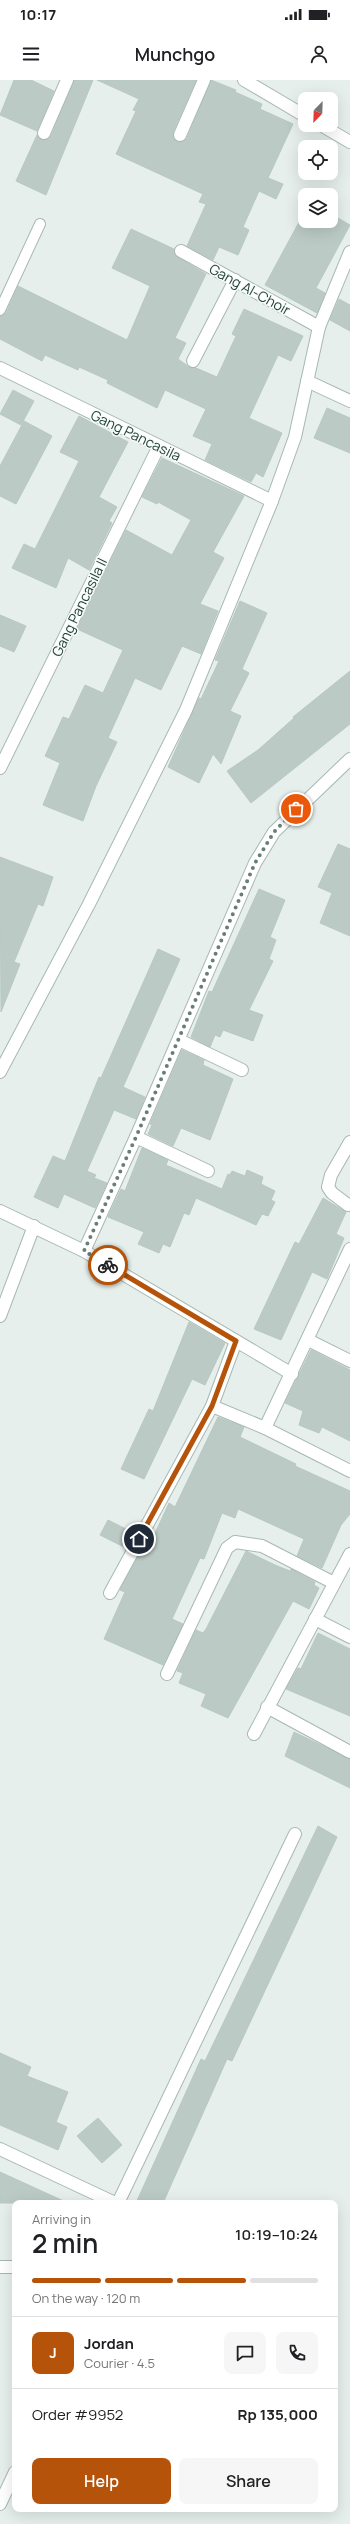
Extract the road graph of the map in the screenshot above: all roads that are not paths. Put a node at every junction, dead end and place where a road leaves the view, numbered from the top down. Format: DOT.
graph roads {
  1 [pos="67,80"];
  2 [pos="204,80"];
  3 [pos="252,82"];
  4 [pos="298,112"];
  5 [pos="44,132"];
  6 [pos="333,132"];
  7 [pos="180,135"];
  8 [pos="350,142"];
  9 [pos="40,224"];
  10 [pos="180,251"];
  11 [pos="350,252"];
  12 [pos="235,280"];
  13 [pos="0,310"];
  14 [pos="319,327"];
  15 [pos="193,361"];
  16 [pos="0,368"];
  17 [pos="307,381"];
  18 [pos="350,401"];
  19 [pos="159,446"];
  20 [pos="272,501"];
  21 [pos="350,759"];
  22 [pos="0,768"];
  23 [pos="179,1040"];
  24 [pos="242,1070"];
  25 [pos="0,1072"];
  26 [pos="136,1137"];
  27 [pos="350,1142"];
  28 [pos="208,1171"];
  29 [pos="348,1205"];
  30 [pos="0,1211"];
  31 [pos="34,1226"];
  32 [pos="350,1249"];
  33 [pos="84,1251"];
  34 [pos="0,1316"];
  35 [pos="308,1340"];
  36 [pos="236,1341"];
  37 [pos="350,1362"];
  38 [pos="292,1374"];
  39 [pos="212,1406"];
  40 [pos="265,1428"];
  41 [pos="350,1471"];
  42 [pos="350,1554"];
  43 [pos="334,1583"];
  44 [pos="110,1593"];
  45 [pos="315,1619"];
  46 [pos="350,1637"];
  47 [pos="167,1674"];
  48 [pos="267,1707"];
  49 [pos="254,1734"];
  50 [pos="350,1752"];
  51 [pos="295,1834"];
  52 [pos="0,2149"];
  53 [pos="110,2200"];
  54 [pos="117,2200"];
  55 [pos="0,2267"];
  56 [pos="12,2267"];
  57 [pos="12,2478"];
  58 [pos="0,2504"];
  1 -- 5 [label="street"];
  2 -- 7 [label="street"];
  3 -- 4 [label="street"];
  6 -- 8 [label="street"];
  9 -- 13 [label="lane"];
  10 -- 12 [label="street, Gang Al-Choir"];
  11 -- 14 [label="street"];
  12 -- 14 [label="street, Gang Al-Choir"];
  12 -- 15 [label="street"];
  14 -- 17 [label="street"];
  16 -- 19 [label="street, Gang Pancasila"];
  17 -- 18 [label="street"];
  17 -- 20 [label="street"];
  19 -- 20 [label="street, Gang Pancasila"];
  19 -- 22 [label="street, Gang Pancasila II"];
  20 -- 25 [label="street"];
  21 -- 23 [label="street"];
  23 -- 24 [label="street"];
  23 -- 26 [label="street"];
  26 -- 28 [label="street"];
  26 -- 33 [label="street"];
  27 -- 29 [label="street"];
  30 -- 31 [label="street"];
  31 -- 33 [label="street"];
  31 -- 34 [label="street"];
  32 -- 35 [label="street"];
  33 -- 36 [label="street"];
  35 -- 37 [label="street"];
  35 -- 38 [label="street"];
  36 -- 38 [label="street"];
  36 -- 39 [label="street"];
  38 -- 40 [label="street"];
  39 -- 40 [label="street"];
  39 -- 44 [label="street"];
  40 -- 41 [label="street"];
  42 -- 43 [label="street"];
  43 -- 45 [label="street"];
  43 -- 47 [label="street"];
  45 -- 46 [label="street"];
  45 -- 48 [label="street"];
  48 -- 49 [label="street"];
  48 -- 50 [label="street"];
  51 -- 54 [label="street"];
  52 -- 53 [label="street"];
  55 -- 56 [label="street"];
  57 -- 58 [label="street"];
}
